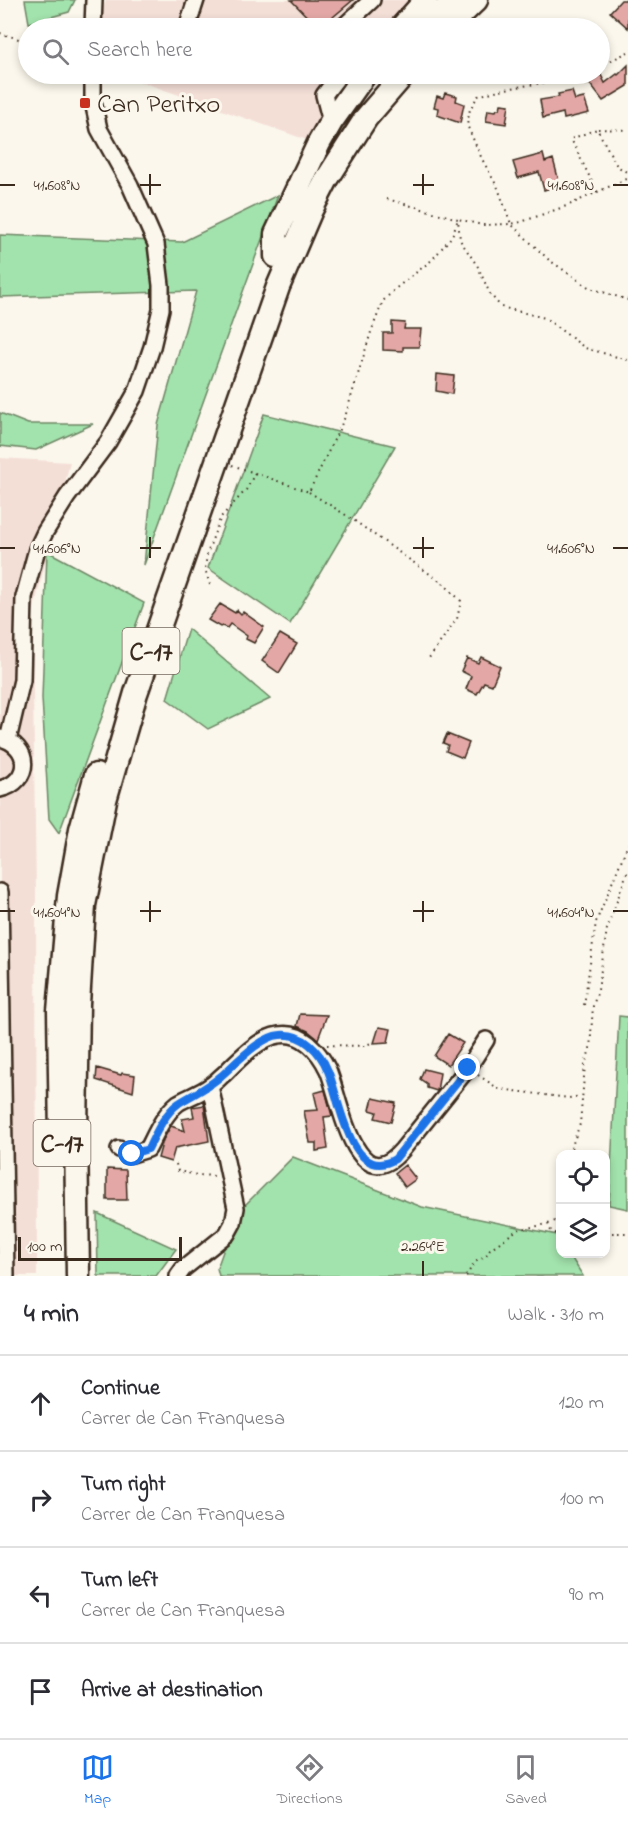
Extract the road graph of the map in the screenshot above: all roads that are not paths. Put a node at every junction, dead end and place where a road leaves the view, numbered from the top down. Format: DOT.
graph roads {
  1 [pos="94,0"];
  2 [pos="196,0"];
  3 [pos="372,0"];
  4 [pos="426,0"];
  5 [pos="455,0"];
  6 [pos="476,0"];
  7 [pos="94,18"];
  8 [pos="190,18"];
  9 [pos="353,18"];
  10 [pos="410,18"];
  11 [pos="436,18"];
  12 [pos="457,18"];
  13 [pos="93,84"];
  14 [pos="332,84"];
  15 [pos="357,84"];
  16 [pos="378,84"];
  17 [pos="395,84"];
  18 [pos="331,122"];
  19 [pos="276,256"];
  20 [pos="4,739"];
  21 [pos="1,791"];
  22 [pos="0,892"];
  23 [pos="486,1040"];
  24 [pos="210,1086"];
  25 [pos="119,1149"];
  26 [pos="6,1276"];
  27 [pos="64,1276"];
  28 [pos="78,1276"];
  29 [pos="178,1276"];
  1 -- 7 [label="street"];
  2 -- 8 [label="street"];
  3 -- 9 [label="street"];
  4 -- 10 [label="highway"];
  5 -- 11 [label="highway"];
  6 -- 12 [label="highway"];
  13 -- 20 [label="street"];
  14 -- 18 [label="street"];
  15 -- 18 [label="highway"];
  16 -- 19 [label="highway, C-17"];
  17 -- 28 [label="highway, C-17"];
  18 -- 19 [label="highway"];
  19 -- 27 [label="highway, C-17"];
  20 -- 21 [label="street"];
  22 -- 26 [label="street"];
  23 -- 24 [label="street"];
  24 -- 25 [label="street"];
  24 -- 29 [label="street"];
}
